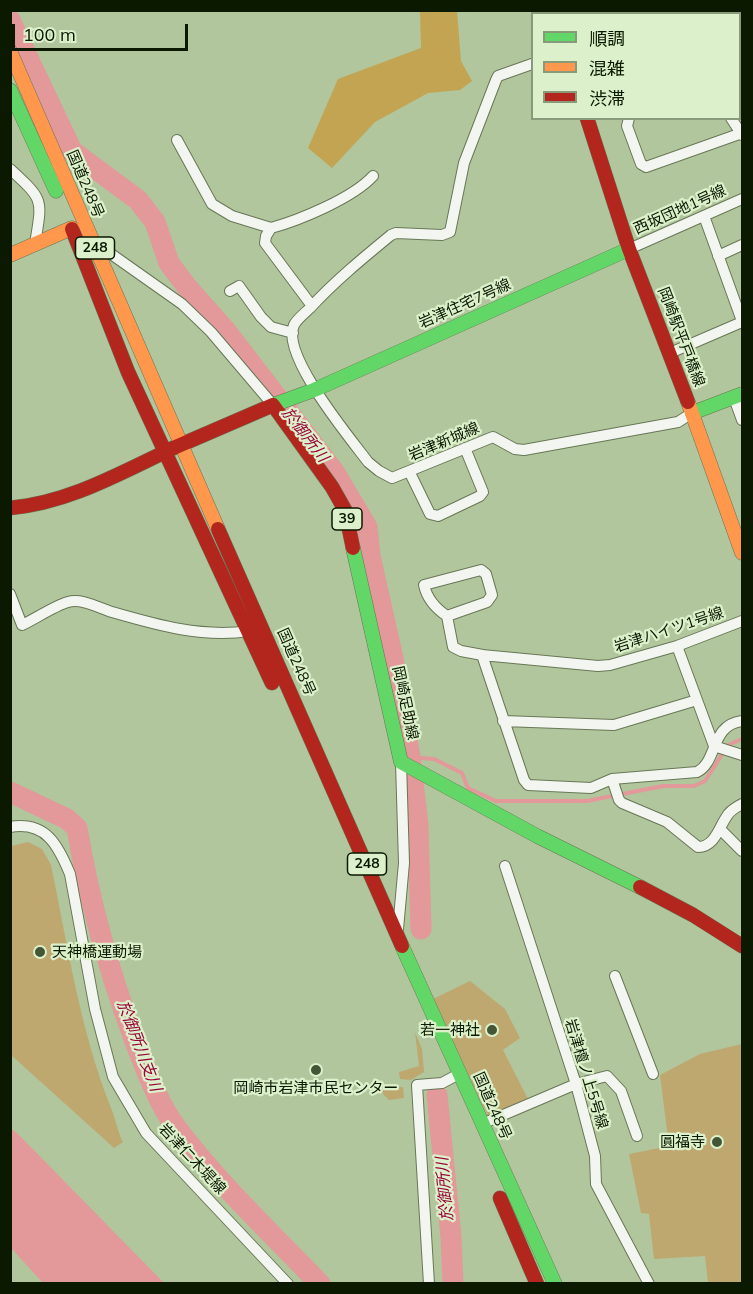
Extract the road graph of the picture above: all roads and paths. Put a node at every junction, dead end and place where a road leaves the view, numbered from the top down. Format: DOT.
graph roads {
  1 [pos="10,51"];
  2 [pos="531,64"];
  3 [pos="10,90"];
  4 [pos="628,120"];
  5 [pos="732,120"];
  6 [pos="589,125"];
  7 [pos="742,134"];
  8 [pos="177,141"];
  9 [pos="10,169"];
  10 [pos="374,176"];
  11 [pos="742,199"];
  12 [pos="704,216"];
  13 [pos="67,217"];
  14 [pos="271,228"];
  15 [pos="35,244"];
  16 [pos="742,245"];
  17 [pos="104,249"];
  18 [pos="629,249"];
  19 [pos="10,255"];
  20 [pos="718,256"];
  21 [pos="230,291"];
  22 [pos="312,306"];
  23 [pos="742,321"];
  24 [pos="293,333"];
  25 [pos="670,353"];
  26 [pos="314,390"];
  27 [pos="738,396"];
  28 [pos="273,405"];
  29 [pos="692,413"];
  30 [pos="742,420"];
  31 [pos="181,444"];
  32 [pos="465,448"];
  33 [pos="165,452"];
  34 [pos="410,472"];
  35 [pos="10,508"];
  36 [pos="738,524"];
  37 [pos="742,553"];
  38 [pos="10,594"];
  39 [pos="447,615"];
  40 [pos="742,621"];
  41 [pos="249,631"];
  42 [pos="677,645"];
  43 [pos="489,656"];
  44 [pos="698,700"];
  45 [pos="503,721"];
  46 [pos="742,721"];
  47 [pos="714,746"];
  48 [pos="742,755"];
  49 [pos="403,763"];
  50 [pos="612,779"];
  51 [pos="742,804"];
  52 [pos="10,827"];
  53 [pos="721,830"];
  54 [pos="742,851"];
  55 [pos="505,866"];
  56 [pos="398,932"];
  57 [pos="742,946"];
  58 [pos="615,976"];
  59 [pos="653,1074"];
  60 [pos="453,1082"];
  61 [pos="576,1084"];
  62 [pos="482,1124"];
  63 [pos="637,1136"];
  64 [pos="496,1189"];
  65 [pos="288,1284"];
  66 [pos="429,1284"];
  67 [pos="537,1284"];
  68 [pos="555,1284"];
  69 [pos="649,1284"];
  1 -- 31 [label="main road, 国道248号 / 248"];
  2 -- 22 [label="street"];
  3 -- 13 [label="main road, 国道248号 / 248"];
  4 -- 7 [label="street"];
  5 -- 7 [label="street"];
  6 -- 18 [label="main road, 岡崎駅平戸橋線"];
  8 -- 14 [label="street"];
  9 -- 15 [label="street"];
  10 -- 14 [label="street"];
  11 -- 12 [label="street, 西坂団地1号線"];
  12 -- 18 [label="street, 西坂団地1号線"];
  12 -- 20 [label="street"];
  13 -- 15 [label="main road"];
  13 -- 33 [label="main road, 国道248号 / 248"];
  14 -- 22 [label="street"];
  15 -- 19 [label="main road"];
  16 -- 20 [label="street"];
  17 -- 28 [label="street"];
  18 -- 25 [label="main road, 岡崎駅平戸橋線"];
  18 -- 26 [label="main road, 岩津住宅7号線"];
  20 -- 23 [label="street"];
  21 -- 24 [label="street"];
  22 -- 24 [label="street"];
  23 -- 25 [label="street"];
  24 -- 26 [label="street"];
  25 -- 29 [label="main road, 岡崎駅平戸橋線"];
  26 -- 28 [label="main road, 岩津住宅7号線"];
  26 -- 34 [label="street, 岩津新城線"];
  27 -- 29 [label="main road"];
  27 -- 30 [label="street"];
  28 -- 31 [label="main road"];
  28 -- 49 [label="main road, 岡崎足助線 / 39"];
  29 -- 32 [label="street, 岩津新城線"];
  29 -- 36 [label="main road, 岡崎駅平戸橋線"];
  31 -- 33 [label="main road"];
  31 -- 56 [label="main road, 国道248号 / 248"];
  32 -- 34 [label="street, 岩津新城線"];
  32 -- 34 [label="street"];
  33 -- 35 [label="main road"];
  33 -- 41 [label="main road, 国道248号 / 248"];
  36 -- 37 [label="main road, 岡崎駅平戸橋線"];
  38 -- 41 [label="street"];
  39 -- 39 [label="street"];
  39 -- 43 [label="street, 岩津ハイツ1号線"];
  40 -- 42 [label="street, 岩津ハイツ1号線"];
  41 -- 60 [label="main road, 国道248号 / 248"];
  42 -- 43 [label="street, 岩津ハイツ1号線"];
  42 -- 44 [label="street"];
  43 -- 45 [label="street"];
  44 -- 45 [label="street"];
  44 -- 47 [label="street"];
  45 -- 50 [label="street"];
  46 -- 47 [label="street"];
  47 -- 48 [label="street"];
  47 -- 50 [label="street"];
  49 -- 56 [label="street"];
  49 -- 57 [label="main road"];
  50 -- 53 [label="street"];
  51 -- 53 [label="street"];
  52 -- 65 [label="street, 岩津仁木堤線"];
  53 -- 54 [label="street"];
  55 -- 61 [label="street, 岩津檀ノ上5号線"];
  56 -- 60 [label="main road, 国道248号 / 248"];
  58 -- 59 [label="street"];
  60 -- 62 [label="main road, 国道248号 / 248"];
  60 -- 66 [label="street"];
  61 -- 62 [label="street"];
  61 -- 63 [label="street"];
  61 -- 69 [label="street, 岩津檀ノ上5号線"];
  62 -- 68 [label="main road, 国道248号 / 248"];
  64 -- 67 [label="main road"];
}
